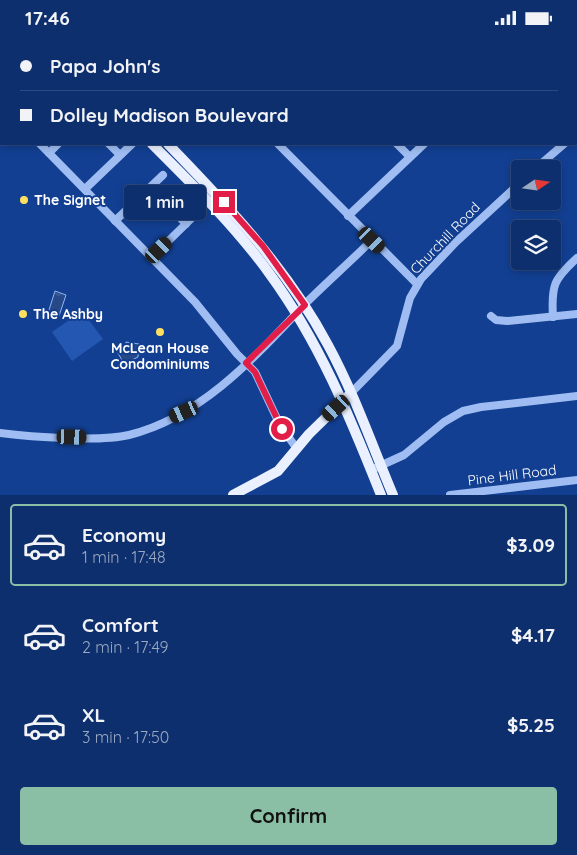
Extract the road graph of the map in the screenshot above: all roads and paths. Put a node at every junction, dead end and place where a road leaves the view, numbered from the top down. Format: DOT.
graph roads {
  1 [pos="41,145"];
  2 [pos="57,145"];
  3 [pos="110,145"];
  4 [pos="131,145"];
  5 [pos="153,145"];
  6 [pos="169,145"];
  7 [pos="279,145"];
  8 [pos="398,145"];
  9 [pos="423,145"];
  10 [pos="563,145"];
  11 [pos="49,153"];
  12 [pos="120,155"];
  13 [pos="410,157"];
  14 [pos="545,160"];
  15 [pos="163,175"];
  16 [pos="151,187"];
  17 [pos="85,189"];
  18 [pos="511,191"];
  19 [pos="198,212"];
  20 [pos="348,216"];
  21 [pos="115,221"];
  22 [pos="186,224"];
  23 [pos="372,240"];
  24 [pos="151,258"];
  25 [pos="577,258"];
  26 [pos="417,284"];
  27 [pos="305,305"];
  28 [pos="297,314"];
  29 [pos="577,314"];
  30 [pos="491,316"];
  31 [pos="553,317"];
  32 [pos="246,363"];
  33 [pos="352,392"];
  34 [pos="577,396"];
  35 [pos="343,401"];
  36 [pos="0,433"];
  37 [pos="297,449"];
  38 [pos="376,468"];
  39 [pos="577,480"];
  40 [pos="233,495"];
  41 [pos="381,495"];
  42 [pos="393,495"];
  43 [pos="450,495"];
  1 -- 11 [label="street"];
  2 -- 11 [label="street"];
  3 -- 12 [label="street"];
  4 -- 12 [label="street"];
  5 -- 28 [label="main road"];
  6 -- 27 [label="main road"];
  7 -- 20 [label="street"];
  8 -- 13 [label="street"];
  9 -- 13 [label="street"];
  10 -- 14 [label="street"];
  11 -- 17 [label="street"];
  12 -- 17 [label="street"];
  13 -- 20 [label="street"];
  15 -- 16 [label="street"];
  16 -- 21 [label="street"];
  16 -- 22 [label="street"];
  17 -- 21 [label="street"];
  18 -- 26 [label="street, Churchill Road"];
  19 -- 22 [label="street"];
  20 -- 23 [label="street"];
  21 -- 24 [label="street"];
  22 -- 24 [label="street"];
  23 -- 26 [label="street"];
  23 -- 27 [label="street"];
  24 -- 32 [label="street"];
  25 -- 31 [label="street"];
  26 -- 33 [label="street, Churchill Road"];
  27 -- 28 [label="street"];
  27 -- 33 [label="main road"];
  28 -- 32 [label="street"];
  28 -- 35 [label="main road"];
  29 -- 31 [label="street"];
  30 -- 31 [label="street"];
  32 -- 36 [label="street"];
  32 -- 37 [label="street"];
  33 -- 35 [label="main road"];
  33 -- 38 [label="main road"];
  34 -- 38 [label="street"];
  35 -- 37 [label="main road"];
  35 -- 38 [label="main road"];
  37 -- 40 [label="main road"];
  38 -- 41 [label="main road"];
  38 -- 42 [label="main road"];
  39 -- 43 [label="street, Pine Hill Road"];
}
